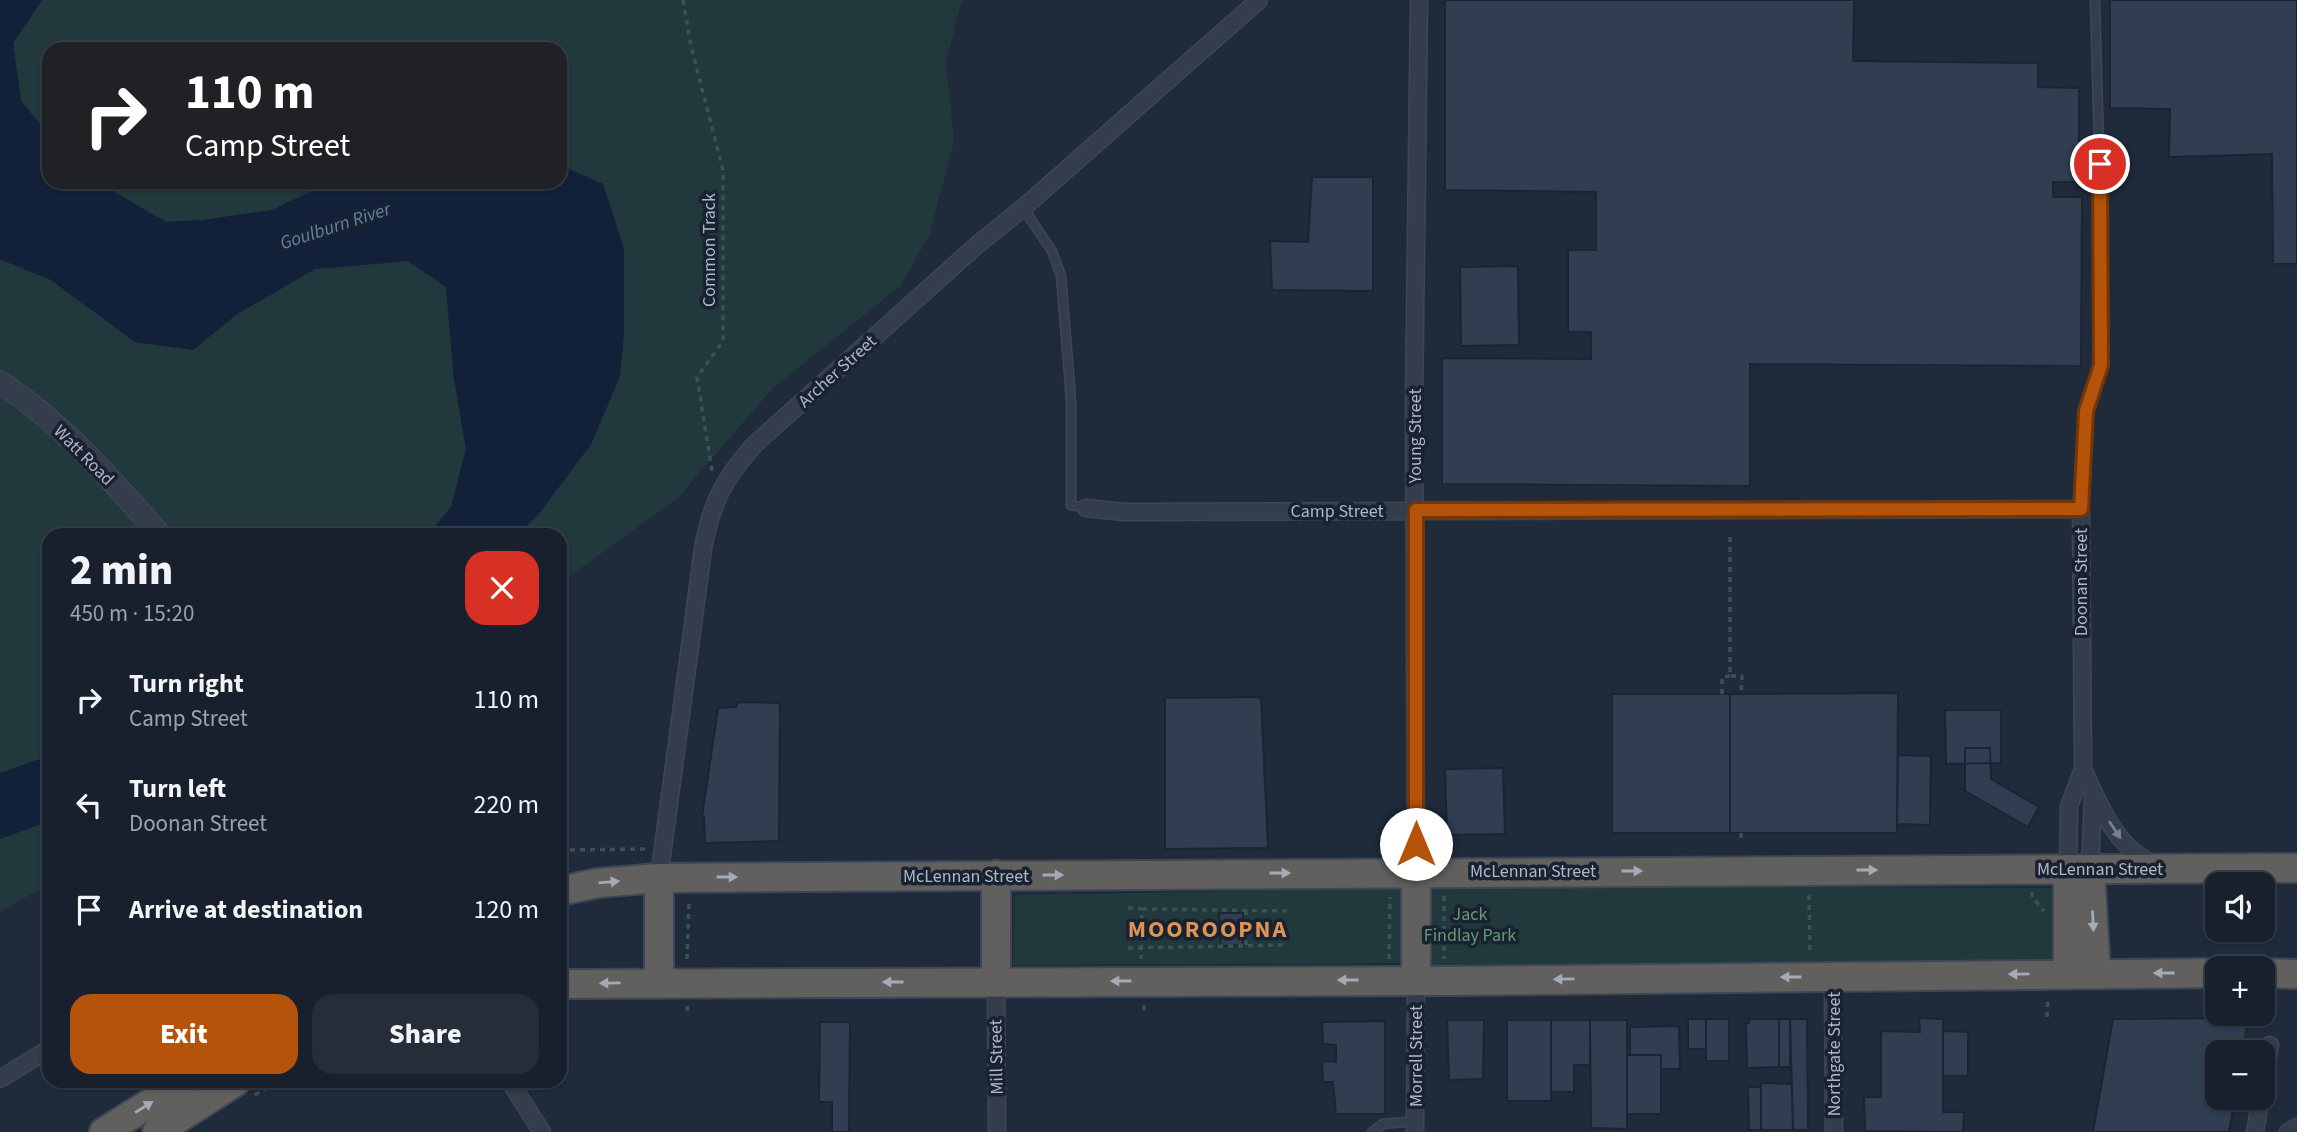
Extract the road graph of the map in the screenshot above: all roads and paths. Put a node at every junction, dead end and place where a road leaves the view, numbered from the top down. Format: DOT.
graph roads {
  1 [pos="683,0"];
  2 [pos="1259,0"];
  3 [pos="1419,0"];
  4 [pos="2095,0"];
  5 [pos="1023,208"];
  6 [pos="0,382"];
  7 [pos="718,494"];
  8 [pos="1086,508"];
  9 [pos="2081,509"];
  10 [pos="1416,510"];
  11 [pos="154,528"];
  12 [pos="1730,537"];
  13 [pos="1730,676"];
  14 [pos="1722,694"];
  15 [pos="1741,694"];
  16 [pos="2083,769"];
  17 [pos="2093,791"];
  18 [pos="1741,833"];
  19 [pos="1741,842"];
  20 [pos="663,849"];
  21 [pos="567,850"];
  22 [pos="2297,868"];
  23 [pos="2031,869"];
  24 [pos="2079,869"];
  25 [pos="2171,869"];
  26 [pos="1809,871"];
  27 [pos="1417,872"];
  28 [pos="996,875"];
  29 [pos="659,878"];
  30 [pos="693,878"];
  31 [pos="567,890"];
  32 [pos="1128,908"];
  33 [pos="1142,909"];
  34 [pos="1246,910"];
  35 [pos="1287,911"];
  36 [pos="2048,916"];
  37 [pos="1288,945"];
  38 [pos="1247,946"];
  39 [pos="1128,948"];
  40 [pos="1142,948"];
  41 [pos="2071,973"];
  42 [pos="2275,973"];
  43 [pos="2205,974"];
  44 [pos="2297,974"];
  45 [pos="1821,976"];
  46 [pos="1388,980"];
  47 [pos="1416,980"];
  48 [pos="1445,980"];
  49 [pos="996,981"];
  50 [pos="673,982"];
  51 [pos="567,984"];
  52 [pos="688,1014"];
  53 [pos="2047,1017"];
  54 [pos="42,1053"];
  55 [pos="0,1079"];
  56 [pos="174,1088"];
  57 [pos="225,1088"];
  58 [pos="514,1088"];
  59 [pos="2259,1110"];
  60 [pos="1415,1127"];
  61 [pos="2297,1128"];
  62 [pos="104,1132"];
  63 [pos="158,1132"];
  64 [pos="542,1132"];
  65 [pos="997,1132"];
  66 [pos="1372,1132"];
  67 [pos="1834,1132"];
  68 [pos="2255,1132"];
  69 [pos="2288,1132"];
  1 -- 7 [label="path, Common Track"];
  2 -- 5 [label="street, Archer Street"];
  3 -- 10 [label="street, Young Street"];
  4 -- 9 [label="lane, Doonan Street"];
  5 -- 7 [label="street, Archer Street"];
  5 -- 8 [label="lane, Camp Street"];
  6 -- 11 [label="street, Watt Road"];
  7 -- 20 [label="street, Archer Street"];
  8 -- 10 [label="street, Camp Street"];
  9 -- 10 [label="street, Camp Street"];
  9 -- 16 [label="street, Doonan Street"];
  10 -- 27 [label="street, Young Street"];
  12 -- 13 [label="path"];
  13 -- 14 [label="path"];
  13 -- 15 [label="path"];
  16 -- 17 [label="street"];
  16 -- 24 [label="street, Doonan Street"];
  17 -- 24 [label="street"];
  17 -- 25 [label="street, one-way"];
  18 -- 19 [label="path"];
  20 -- 21 [label="path"];
  20 -- 29 [label="street, Archer Street"];
  22 -- 25 [label="highway, McLennan Street"];
  23 -- 24 [label="highway, McLennan Street"];
  26 -- 23 [label="highway, McLennan Street, one-way"];
  23 -- 36 [label="path"];
  24 -- 25 [label="highway, McLennan Street"];
  24 -- 41 [label="highway"];
  27 -- 26 [label="highway, McLennan Street, one-way"];
  26 -- 45 [label="path"];
  28 -- 27 [label="highway, McLennan Street, one-way"];
  27 -- 46 [label="path"];
  27 -- 47 [label="highway"];
  27 -- 48 [label="path"];
  30 -- 28 [label="highway, McLennan Street, one-way"];
  28 -- 49 [label="highway"];
  29 -- 30 [label="highway, McLennan Street"];
  31 -- 29 [label="highway, McLennan Street, one-way"];
  29 -- 50 [label="highway"];
  30 -- 50 [label="path"];
  32 -- 33 [label="path"];
  33 -- 34 [label="path"];
  33 -- 40 [label="path"];
  34 -- 35 [label="path"];
  34 -- 38 [label="path"];
  37 -- 38 [label="path"];
  38 -- 40 [label="path"];
  39 -- 40 [label="path"];
  43 -- 41 [label="highway, one-way"];
  41 -- 45 [label="highway, one-way"];
  41 -- 53 [label="path"];
  42 -- 44 [label="highway"];
  45 -- 48 [label="highway, one-way"];
  45 -- 67 [label="street, Northgate Street"];
  46 -- 47 [label="highway"];
  46 -- 49 [label="highway, one-way"];
  47 -- 48 [label="highway"];
  47 -- 60 [label="street, Morrell Street"];
  49 -- 50 [label="highway, one-way"];
  49 -- 65 [label="street, Mill Street"];
  50 -- 51 [label="highway, one-way"];
  50 -- 52 [label="path"];
  54 -- 55 [label="street"];
  62 -- 56 [label="highway, one-way"];
  57 -- 63 [label="highway"];
  58 -- 64 [label="street"];
  59 -- 68 [label="street"];
  60 -- 66 [label="lane"];
  61 -- 69 [label="street"];
}
